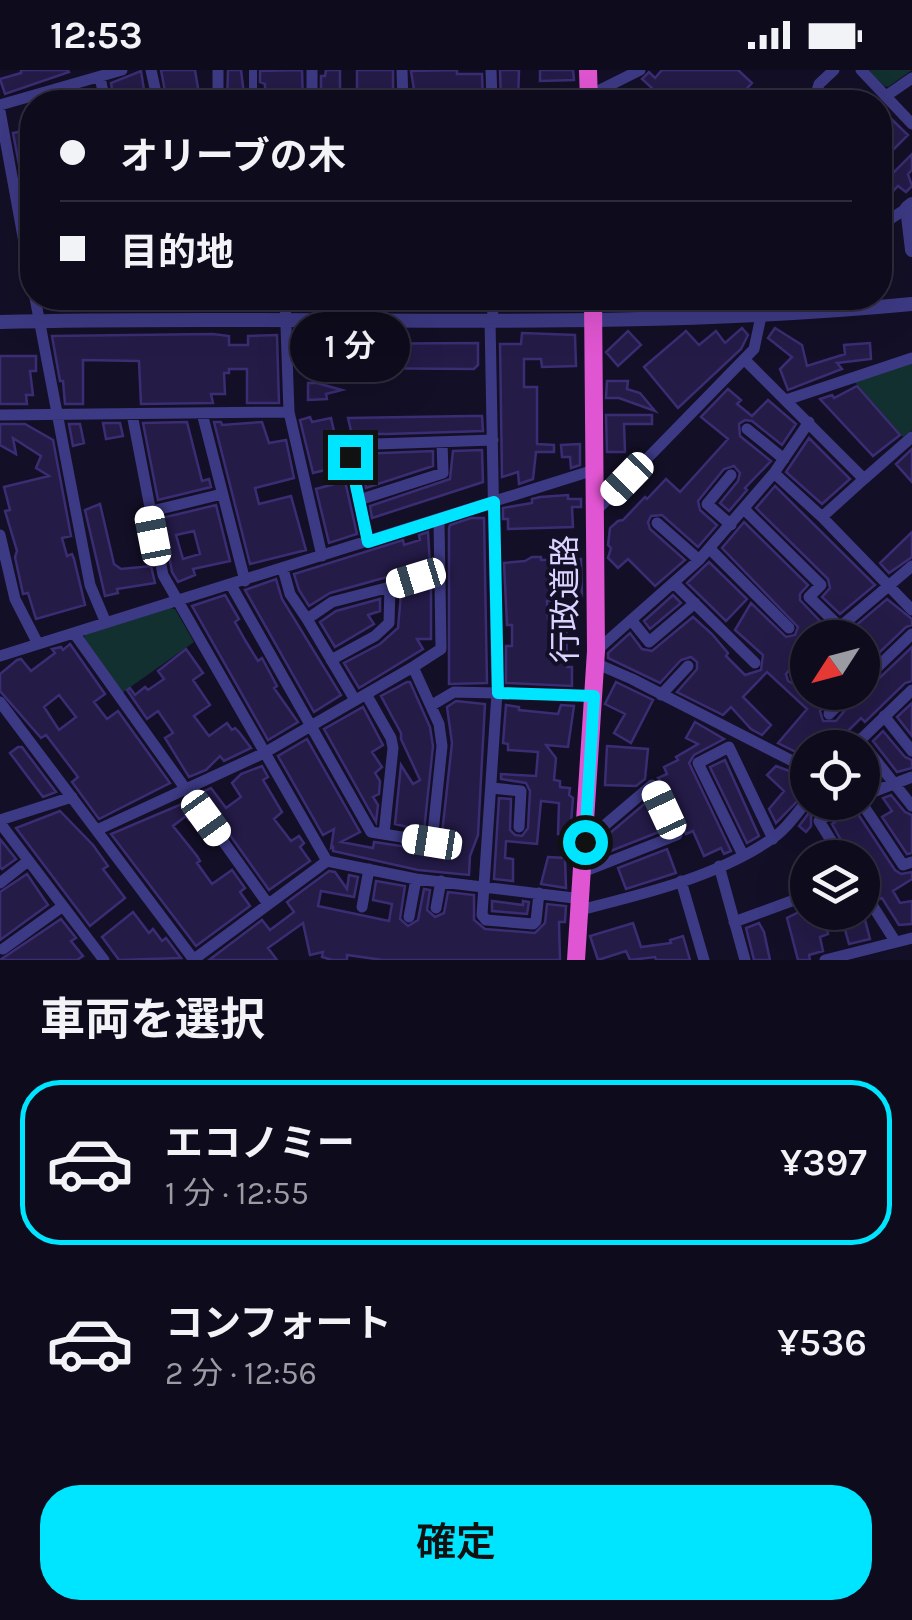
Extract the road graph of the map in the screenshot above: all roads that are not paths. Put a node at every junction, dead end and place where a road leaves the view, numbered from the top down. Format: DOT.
graph roads {
  1 [pos="122,70"];
  2 [pos="640,70"];
  3 [pos="834,70"];
  4 [pos="861,70"];
  5 [pos="100,76"];
  6 [pos="56,90"];
  7 [pos="103,90"];
  8 [pos="604,90"];
  9 [pos="817,90"];
  10 [pos="880,90"];
  11 [pos="892,102"];
  12 [pos="0,108"];
  13 [pos="912,124"];
  14 [pos="20,199"];
  15 [pos="909,206"];
  16 [pos="912,246"];
  17 [pos="37,310"];
  18 [pos="285,310"];
  19 [pos="492,310"];
  20 [pos="593,310"];
  21 [pos="719,310"];
  22 [pos="738,310"];
  23 [pos="761,310"];
  24 [pos="720,316"];
  25 [pos="492,319"];
  26 [pos="285,320"];
  27 [pos="593,320"];
  28 [pos="39,321"];
  29 [pos="0,322"];
  30 [pos="912,358"];
  31 [pos="744,359"];
  32 [pos="786,400"];
  33 [pos="290,411"];
  34 [pos="202,413"];
  35 [pos="132,414"];
  36 [pos="0,415"];
  37 [pos="55,415"];
  38 [pos="810,422"];
  39 [pos="746,429"];
  40 [pos="492,440"];
  41 [pos="442,442"];
  42 [pos="909,445"];
  43 [pos="784,459"];
  44 [pos="594,470"];
  45 [pos="774,472"];
  46 [pos="731,475"];
  47 [pos="864,479"];
  48 [pos="222,494"];
  49 [pos="360,500"];
  50 [pos="494,502"];
  51 [pos="745,510"];
  52 [pos="148,512"];
  53 [pos="594,512"];
  54 [pos="822,517"];
  55 [pos="439,520"];
  56 [pos="658,523"];
  57 [pos="731,525"];
  58 [pos="0,534"];
  59 [pos="368,542"];
  60 [pos="710,548"];
  61 [pos="322,556"];
  62 [pos="699,560"];
  63 [pos="912,566"];
  64 [pos="283,570"];
  65 [pos="440,574"];
  66 [pos="244,581"];
  67 [pos="675,584"];
  68 [pos="231,585"];
  69 [pos="889,585"];
  70 [pos="390,586"];
  71 [pos="176,602"];
  72 [pos="694,603"];
  73 [pos="912,610"];
  74 [pos="307,618"];
  75 [pos="833,620"];
  76 [pos="848,620"];
  77 [pos="632,621"];
  78 [pos="106,623"];
  79 [pos="789,628"];
  80 [pos="74,633"];
  81 [pos="912,634"];
  82 [pos="38,644"];
  83 [pos="0,656"];
  84 [pos="596,657"];
  85 [pos="332,660"];
  86 [pos="755,663"];
  87 [pos="880,665"];
  88 [pos="688,666"];
  89 [pos="413,667"];
  90 [pos="912,690"];
  91 [pos="498,693"];
  92 [pos="662,695"];
  93 [pos="594,696"];
  94 [pos="360,697"];
  95 [pos="0,702"];
  96 [pos="432,705"];
  97 [pos="833,710"];
  98 [pos="829,714"];
  99 [pos="884,716"];
  100 [pos="308,727"];
  101 [pos="870,730"];
  102 [pos="741,738"];
  103 [pos="729,746"];
  104 [pos="912,750"];
  105 [pos="264,753"];
  106 [pos="790,761"];
  107 [pos="880,767"];
  108 [pos="912,777"];
  109 [pos="896,783"];
  110 [pos="492,788"];
  111 [pos="185,790"];
  112 [pos="880,791"];
  113 [pos="72,798"];
  114 [pos="912,806"];
  115 [pos="790,820"];
  116 [pos="875,820"];
  117 [pos="0,822"];
  118 [pos="519,827"];
  119 [pos="97,830"];
  120 [pos="384,834"];
  121 [pos="773,839"];
  122 [pos="585,842"];
  123 [pos="743,855"];
  124 [pos="28,861"];
  125 [pos="327,861"];
  126 [pos="912,862"];
  127 [pos="719,866"];
  128 [pos="370,869"];
  129 [pos="583,872"];
  130 [pos="416,879"];
  131 [pos="441,881"];
  132 [pos="681,881"];
  133 [pos="0,883"];
  134 [pos="485,886"];
  135 [pos="539,893"];
  136 [pos="790,902"];
  137 [pos="268,904"];
  138 [pos="581,904"];
  139 [pos="63,906"];
  140 [pos="362,907"];
  141 [pos="436,908"];
  142 [pos="409,917"];
  143 [pos="880,918"];
  144 [pos="734,922"];
  145 [pos="912,938"];
  146 [pos="895,941"];
  147 [pos="5,952"];
  148 [pos="96,957"];
  149 [pos="193,960"];
  150 [pos="576,960"];
  151 [pos="704,960"];
  152 [pos="744,960"];
  153 [pos="826,960"];
  1 -- 5 [label="street"];
  2 -- 8 [label="street"];
  3 -- 9 [label="street"];
  4 -- 10 [label="street"];
  5 -- 6 [label="street"];
  5 -- 7 [label="street"];
  11 -- 13 [label="street"];
  12 -- 14 [label="street"];
  15 -- 16 [label="street"];
  17 -- 28 [label="street"];
  18 -- 26 [label="street"];
  19 -- 25 [label="street"];
  20 -- 27 [label="highway, 行政道路"];
  21 -- 24 [label="street"];
  22 -- 24 [label="street"];
  23 -- 31 [label="street"];
  24 -- 27 [label="street"];
  25 -- 26 [label="street"];
  25 -- 27 [label="street"];
  25 -- 40 [label="street"];
  26 -- 28 [label="street"];
  26 -- 33 [label="street"];
  27 -- 44 [label="highway, 行政道路"];
  28 -- 29 [label="street"];
  28 -- 37 [label="street"];
  30 -- 32 [label="street"];
  31 -- 32 [label="street"];
  31 -- 53 [label="street"];
  32 -- 38 [label="street"];
  33 -- 34 [label="street"];
  33 -- 61 [label="street"];
  34 -- 35 [label="street"];
  34 -- 48 [label="street"];
  35 -- 37 [label="street"];
  35 -- 52 [label="street"];
  36 -- 37 [label="street"];
  37 -- 78 [label="street"];
  38 -- 43 [label="street"];
  38 -- 47 [label="street"];
  39 -- 43 [label="street"];
  40 -- 41 [label="street"];
  40 -- 50 [label="street"];
  41 -- 49 [label="street"];
  41 -- 49 [label="street"];
  42 -- 47 [label="street"];
  43 -- 45 [label="street"];
  44 -- 50 [label="street"];
  44 -- 53 [label="highway, 行政道路"];
  45 -- 51 [label="street"];
  45 -- 54 [label="street"];
  46 -- 57 [label="street"];
  47 -- 54 [label="street"];
  48 -- 52 [label="street"];
  48 -- 66 [label="street"];
  49 -- 59 [label="street"];
  50 -- 55 [label="street"];
  50 -- 91 [label="street"];
  51 -- 57 [label="street"];
  51 -- 75 [label="street"];
  52 -- 71 [label="street"];
  53 -- 84 [label="highway, 行政道路"];
  54 -- 69 [label="street"];
  55 -- 59 [label="street"];
  55 -- 65 [label="street"];
  56 -- 62 [label="street"];
  57 -- 60 [label="street"];
  58 -- 82 [label="street"];
  59 -- 61 [label="street"];
  60 -- 62 [label="street"];
  60 -- 79 [label="street"];
  61 -- 64 [label="street"];
  62 -- 67 [label="street"];
  63 -- 69 [label="street"];
  64 -- 66 [label="street"];
  64 -- 74 [label="street"];
  65 -- 70 [label="street"];
  65 -- 89 [label="street"];
  66 -- 68 [label="street"];
  67 -- 72 [label="street"];
  67 -- 77 [label="street"];
  68 -- 71 [label="street"];
  68 -- 100 [label="street"];
  69 -- 73 [label="street"];
  69 -- 76 [label="street"];
  70 -- 74 [label="street"];
  70 -- 85 [label="street"];
  71 -- 78 [label="street"];
  71 -- 105 [label="street"];
  72 -- 77 [label="street"];
  72 -- 86 [label="street"];
  74 -- 85 [label="street"];
  77 -- 84 [label="street"];
  78 -- 80 [label="street"];
  80 -- 82 [label="street"];
  80 -- 111 [label="street"];
  81 -- 87 [label="street"];
  82 -- 83 [label="street"];
  84 -- 92 [label="street"];
  84 -- 93 [label="highway, 行政道路"];
  85 -- 94 [label="street"];
  88 -- 92 [label="street"];
  89 -- 94 [label="street"];
  89 -- 96 [label="street"];
  90 -- 99 [label="street"];
  91 -- 93 [label="street"];
  91 -- 96 [label="street"];
  91 -- 110 [label="street"];
  92 -- 102 [label="street"];
  93 -- 122 [label="highway, 行政道路"];
  94 -- 100 [label="street"];
  94 -- 120 [label="street"];
  95 -- 113 [label="street"];
  96 -- 120 [label="street"];
  97 -- 98 [label="street"];
  99 -- 101 [label="street"];
  99 -- 104 [label="street"];
  100 -- 105 [label="street"];
  100 -- 120 [label="street"];
  102 -- 103 [label="street"];
  102 -- 106 [label="street"];
  103 -- 121 [label="street"];
  103 -- 123 [label="street"];
  105 -- 111 [label="street"];
  105 -- 125 [label="street"];
  107 -- 109 [label="street"];
  108 -- 109 [label="street"];
  109 -- 112 [label="street"];
  109 -- 114 [label="street"];
  110 -- 118 [label="street"];
  110 -- 134 [label="street"];
  111 -- 119 [label="street"];
  111 -- 137 [label="street"];
  113 -- 117 [label="street"];
  113 -- 119 [label="street"];
  115 -- 121 [label="street"];
  116 -- 126 [label="street"];
  117 -- 124 [label="street"];
  119 -- 149 [label="street"];
  121 -- 123 [label="street"];
  122 -- 129 [label="highway, 行政道路"];
  122 -- 129 [label="street"];
  123 -- 127 [label="street"];
  124 -- 133 [label="street"];
  124 -- 139 [label="street"];
  125 -- 128 [label="street"];
  125 -- 137 [label="street"];
  127 -- 132 [label="street"];
  127 -- 144 [label="street"];
  128 -- 130 [label="street"];
  128 -- 140 [label="street"];
  129 -- 138 [label="highway, 行政道路"];
  130 -- 131 [label="street"];
  130 -- 142 [label="street"];
  131 -- 134 [label="street"];
  131 -- 141 [label="street"];
  132 -- 138 [label="street"];
  132 -- 151 [label="street"];
  134 -- 135 [label="street"];
  134 -- 135 [label="street"];
  135 -- 138 [label="street"];
  136 -- 144 [label="street"];
  137 -- 149 [label="street"];
  138 -- 150 [label="highway, 行政道路"];
  139 -- 147 [label="street"];
  139 -- 148 [label="street"];
  143 -- 146 [label="street"];
  144 -- 152 [label="street"];
  145 -- 146 [label="street"];
  146 -- 153 [label="street"];
}
